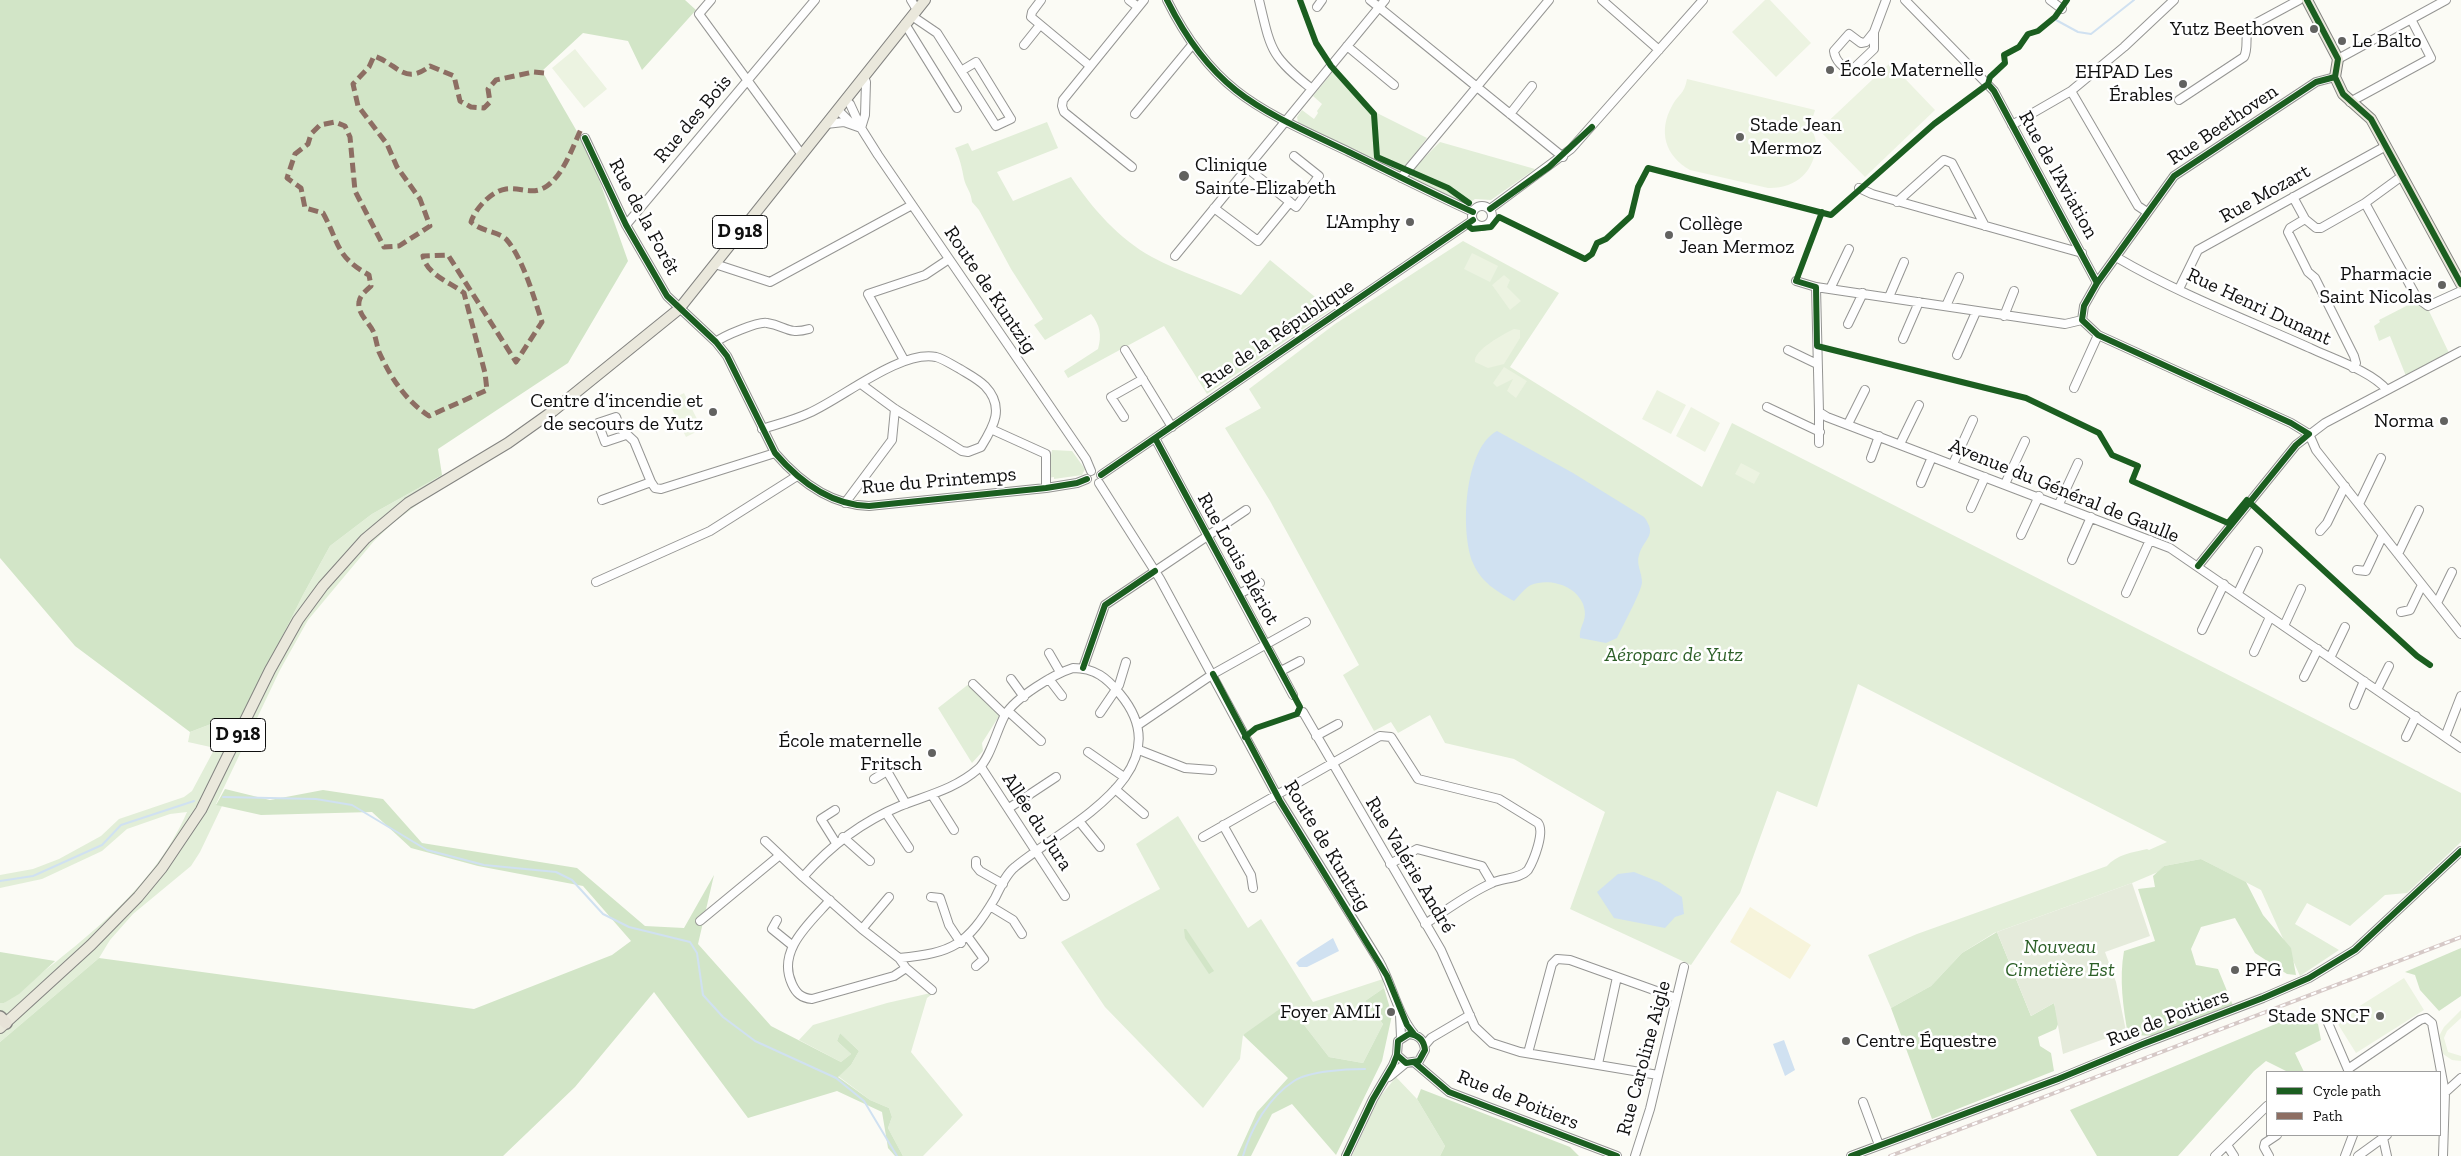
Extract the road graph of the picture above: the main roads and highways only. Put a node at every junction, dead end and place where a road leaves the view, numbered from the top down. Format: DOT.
graph roads {
  1 [pos="925,0"];
  2 [pos="2307,0"];
  3 [pos="2461,284"];
  4 [pos="2,1023"];
  1 -- 4 [label="main road, D 918"];
  2 -- 3 [label="main road"];
}
